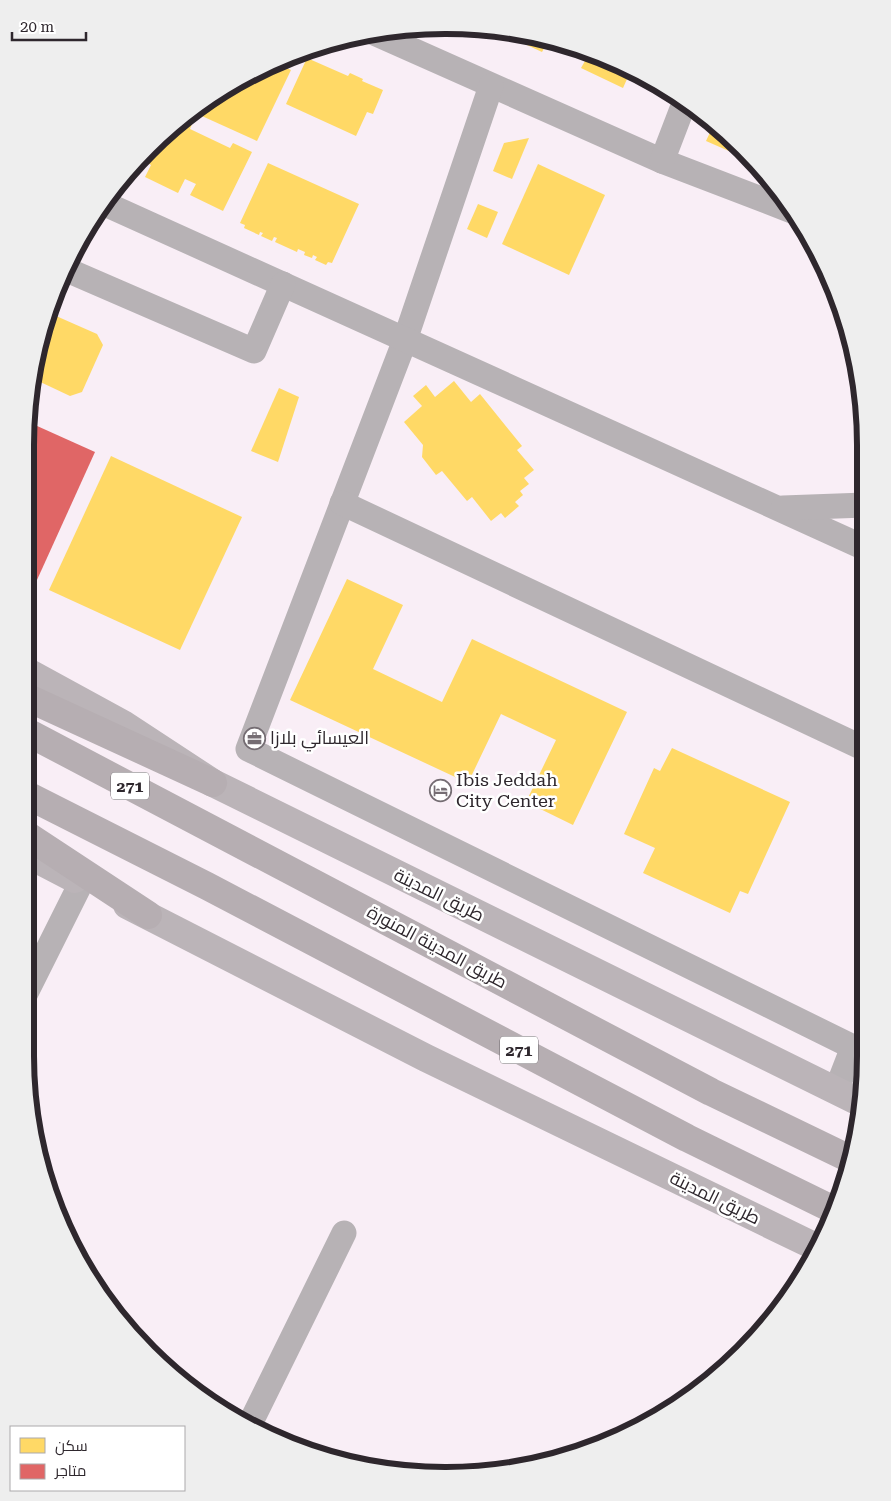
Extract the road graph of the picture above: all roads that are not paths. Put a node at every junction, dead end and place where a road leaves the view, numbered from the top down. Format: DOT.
graph roads {
  1 [pos="386,38"];
  2 [pos="491,86"];
  3 [pos="682,109"];
  4 [pos="662,162"];
  5 [pos="111,206"];
  6 [pos="780,207"];
  7 [pos="72,272"];
  8 [pos="283,284"];
  9 [pos="405,340"];
  10 [pos="342,503"];
  11 [pos="857,505"];
  12 [pos="776,508"];
  13 [pos="857,544"];
  14 [pos="34,675"];
  15 [pos="34,700"];
  16 [pos="34,735"];
  17 [pos="857,745"];
  18 [pos="212,783"];
  19 [pos="34,799"];
  20 [pos="34,840"];
  21 [pos="34,858"];
  22 [pos="81,883"];
  23 [pos="148,915"];
  24 [pos="34,977"];
  25 [pos="836,1091"];
  26 [pos="855,1100"];
  27 [pos="844,1156"];
  28 [pos="828,1207"];
  29 [pos="344,1233"];
  30 [pos="811,1245"];
  31 [pos="252,1419"];
  1 -- 2 [label="street"];
  2 -- 4 [label="street"];
  2 -- 9 [label="street"];
  3 -- 4 [label="street"];
  4 -- 6 [label="street"];
  5 -- 8 [label="street"];
  7 -- 8 [label="street"];
  8 -- 9 [label="street"];
  9 -- 10 [label="street"];
  9 -- 12 [label="street"];
  10 -- 17 [label="street"];
  10 -- 25 [label="street"];
  11 -- 12 [label="street"];
  12 -- 13 [label="street"];
  14 -- 18 [label="main road, طريق المدينة"];
  15 -- 18 [label="highway"];
  16 -- 27 [label="highway, طريق المدينة المنورة / 271"];
  18 -- 25 [label="main road, طريق المدينة"];
  19 -- 28 [label="highway, 271"];
  20 -- 23 [label="highway"];
  21 -- 22 [label="main road, طريق المدينة"];
  22 -- 23 [label="main road, طريق المدينة"];
  22 -- 24 [label="street"];
  23 -- 30 [label="main road, طريق المدينة"];
  25 -- 26 [label="main road, طريق المدينة"];
  29 -- 31 [label="street"];
}
